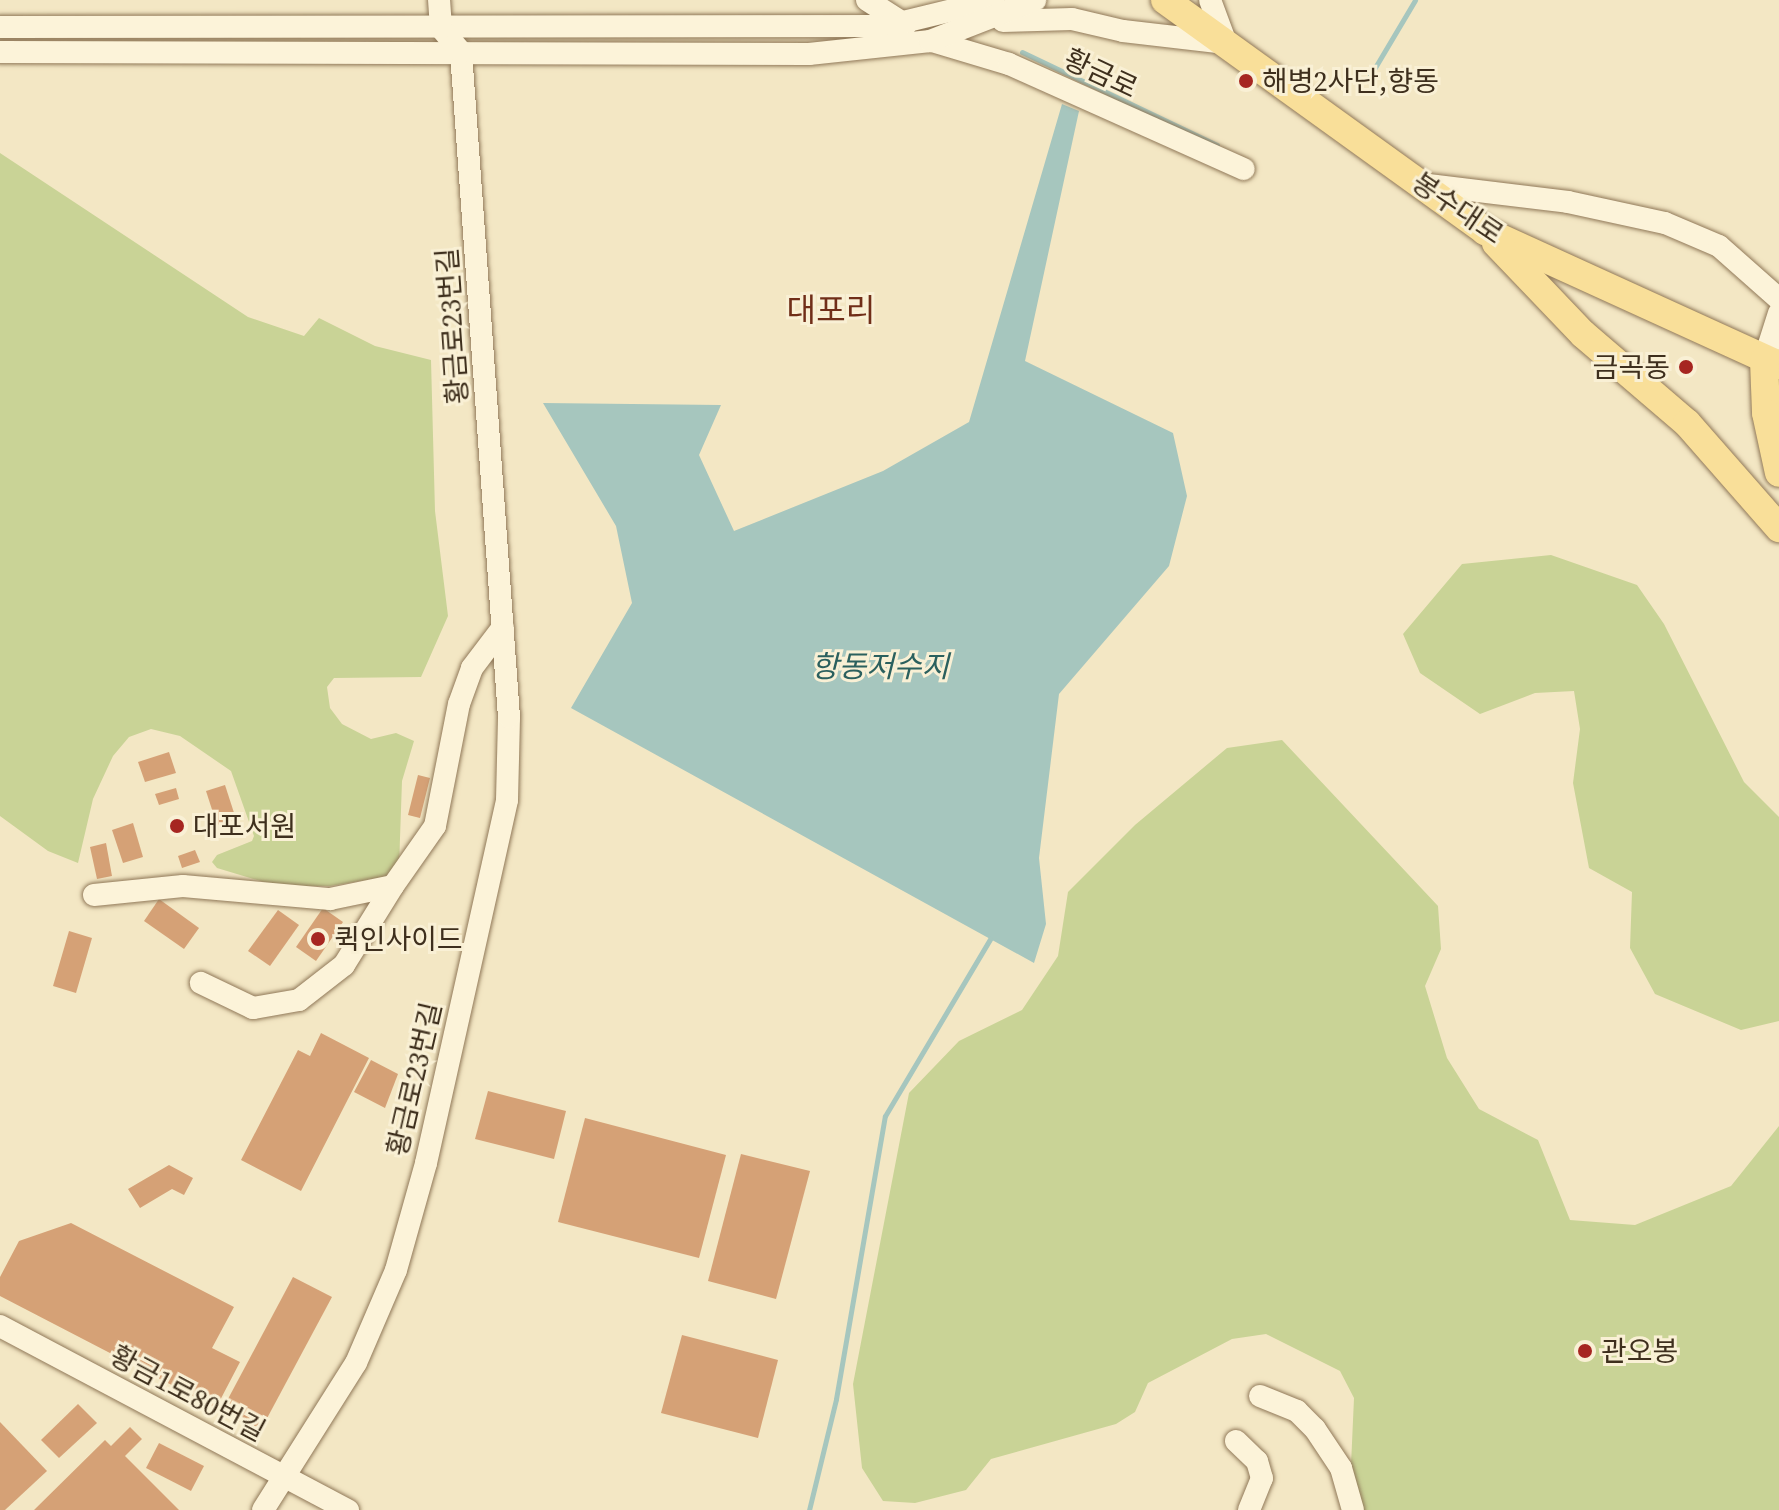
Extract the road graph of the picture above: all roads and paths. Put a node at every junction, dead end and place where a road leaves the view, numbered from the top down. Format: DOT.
graph roads {
  1 [pos="439,0"];
  2 [pos="867,0"];
  3 [pos="994,0"];
  4 [pos="1035,0"];
  5 [pos="1165,0"];
  6 [pos="1210,0"];
  7 [pos="969,5"];
  8 [pos="984,23"];
  9 [pos="906,25"];
  10 [pos="0,27"];
  11 [pos="441,28"];
  12 [pos="930,41"];
  13 [pos="1226,43"];
  14 [pos="0,52"];
  15 [pos="461,52"];
  16 [pos="1244,169"];
  17 [pos="1420,184"];
  18 [pos="1485,231"];
  19 [pos="1779,299"];
  20 [pos="1779,313"];
  21 [pos="1772,363"];
  22 [pos="1779,384"];
  23 [pos="1779,419"];
  24 [pos="1779,473"];
  25 [pos="1779,528"];
  26 [pos="503,627"];
  27 [pos="393,886"];
  28 [pos="94,895"];
  29 [pos="201,983"];
  30 [pos="0,1326"];
  31 [pos="1260,1396"];
  32 [pos="1236,1441"];
  33 [pos="286,1480"];
  34 [pos="263,1510"];
  35 [pos="348,1510"];
  36 [pos="1249,1510"];
  37 [pos="1353,1510"];
  1 -- 11 [label="street"];
  2 -- 9 [label="street"];
  3 -- 7 [label="street"];
  4 -- 8 [label="street, 황금로"];
  5 -- 13 [label="main road, 봉수대로"];
  6 -- 13 [label="street"];
  7 -- 9 [label="street"];
  8 -- 12 [label="street, 황금로"];
  8 -- 13 [label="street"];
  9 -- 11 [label="street"];
  10 -- 11 [label="street"];
  11 -- 15 [label="street"];
  12 -- 15 [label="street, 황금로"];
  12 -- 16 [label="street, 황금로"];
  13 -- 17 [label="main road, 봉수대로"];
  14 -- 15 [label="street, 황금로"];
  15 -- 26 [label="street, 황금로23번길"];
  17 -- 18 [label="main road, 봉수대로"];
  17 -- 19 [label="street"];
  18 -- 21 [label="main road, 봉수대로"];
  18 -- 25 [label="main road"];
  20 -- 21 [label="street"];
  21 -- 24 [label="main road"];
  22 -- 23 [label="main road"];
  26 -- 27 [label="street"];
  26 -- 33 [label="street, 황금로23번길"];
  27 -- 28 [label="street"];
  27 -- 29 [label="street"];
  30 -- 33 [label="street, 황금1로80번길"];
  31 -- 37 [label="street"];
  32 -- 36 [label="street"];
  33 -- 34 [label="street, 황금로23번길"];
  33 -- 35 [label="street, 황금1로80번길"];
}
